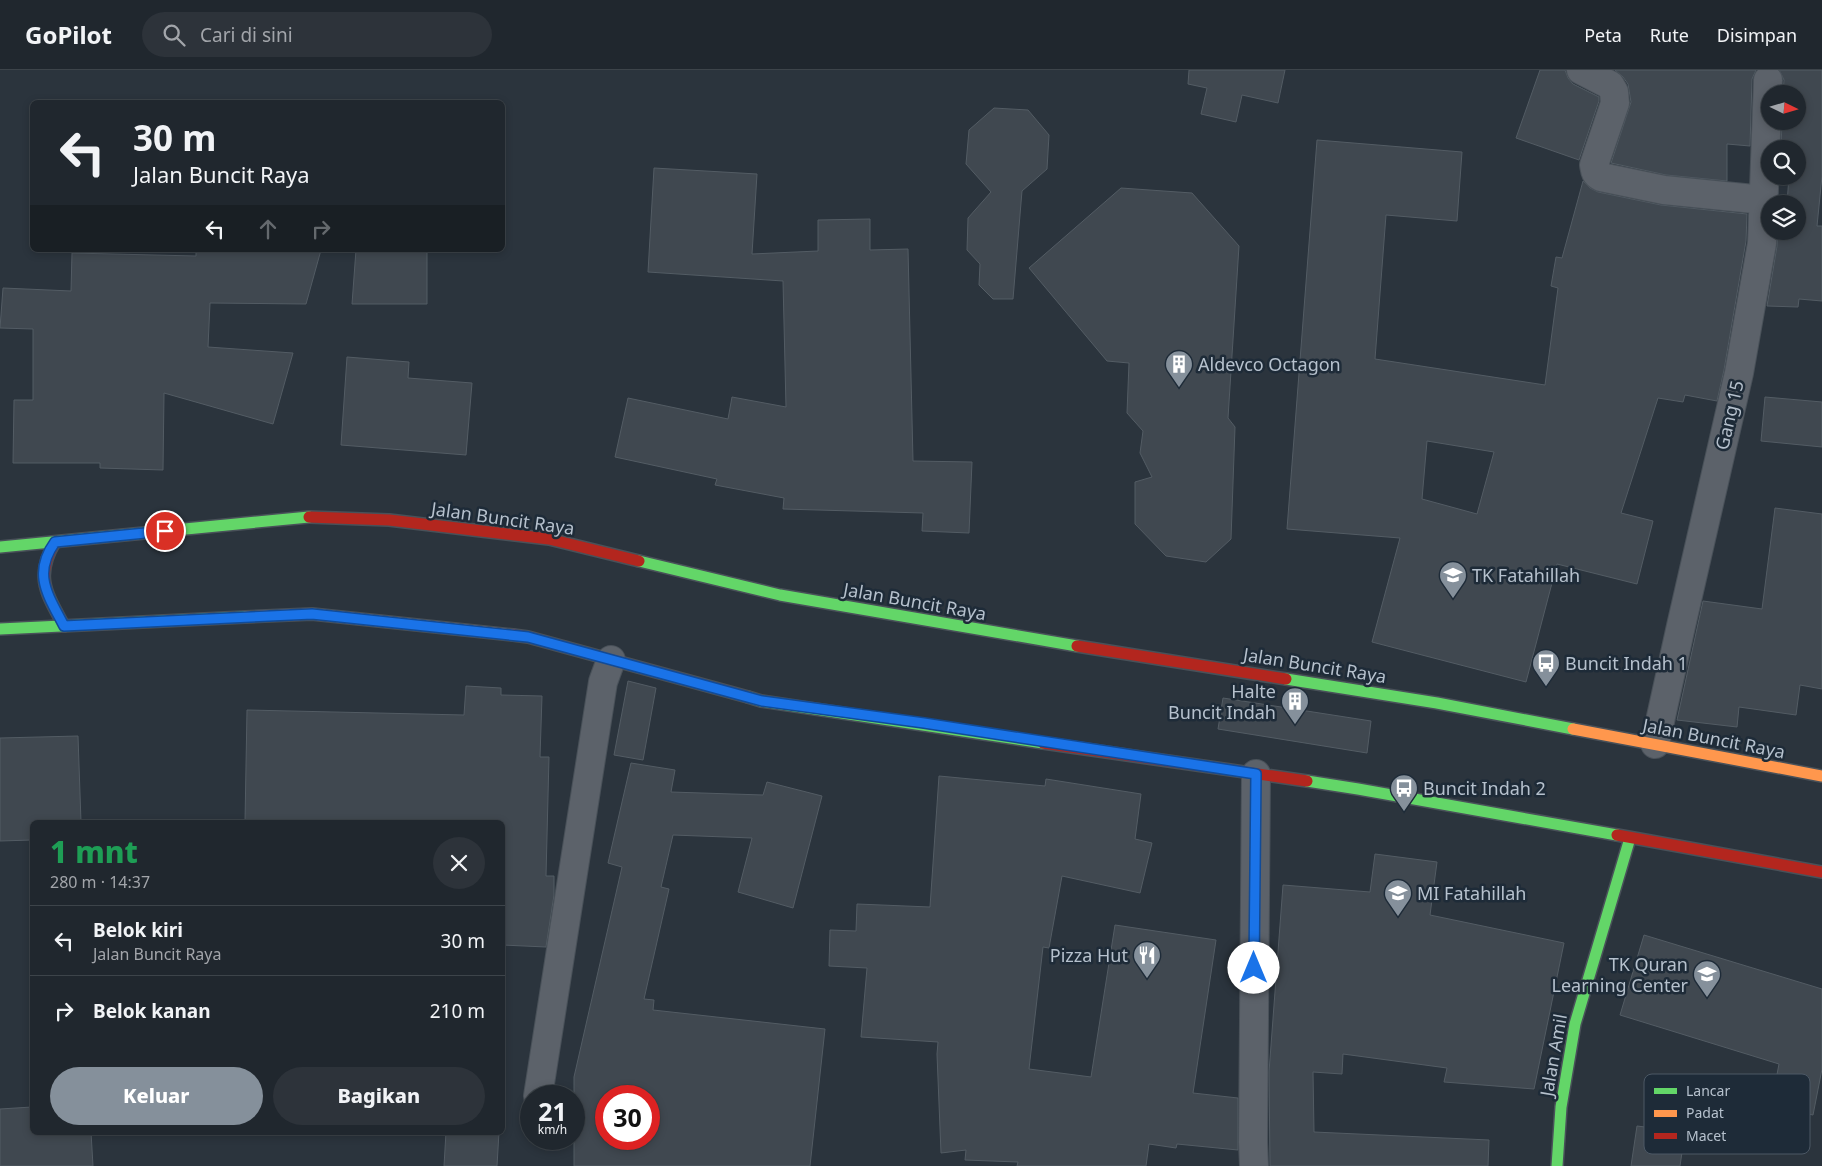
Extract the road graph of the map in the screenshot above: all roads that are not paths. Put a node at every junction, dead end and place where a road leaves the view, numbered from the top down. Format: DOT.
graph roads {
  1 [pos="1581,70"];
  2 [pos="1768,80"];
  3 [pos="1764,195"];
  4 [pos="1761,200"];
  5 [pos="1762,240"];
  6 [pos="55,542"];
  7 [pos="0,547"];
  8 [pos="64,626"];
  9 [pos="0,629"];
  10 [pos="611,660"];
  11 [pos="1655,744"];
  12 [pos="1256,774"];
  13 [pos="1822,776"];
  14 [pos="1630,838"];
  15 [pos="1822,872"];
  16 [pos="540,1085"];
  17 [pos="1254,1166"];
  18 [pos="1557,1166"];
  1 -- 4 [label="street"];
  2 -- 3 [label="street, Gang 15"];
  5 -- 11 [label="street, Gang 15"];
  6 -- 7 [label="main road, Jalan Buncit Raya"];
  6 -- 8 [label="main road"];
  6 -- 11 [label="main road, Jalan Buncit Raya"];
  8 -- 9 [label="main road"];
  8 -- 10 [label="main road"];
  10 -- 12 [label="main road"];
  10 -- 16 [label="street"];
  11 -- 13 [label="main road, Jalan Buncit Raya"];
  12 -- 14 [label="main road"];
  12 -- 17 [label="street"];
  14 -- 15 [label="main road"];
  14 -- 18 [label="main road, Jalan Amil"];
}
